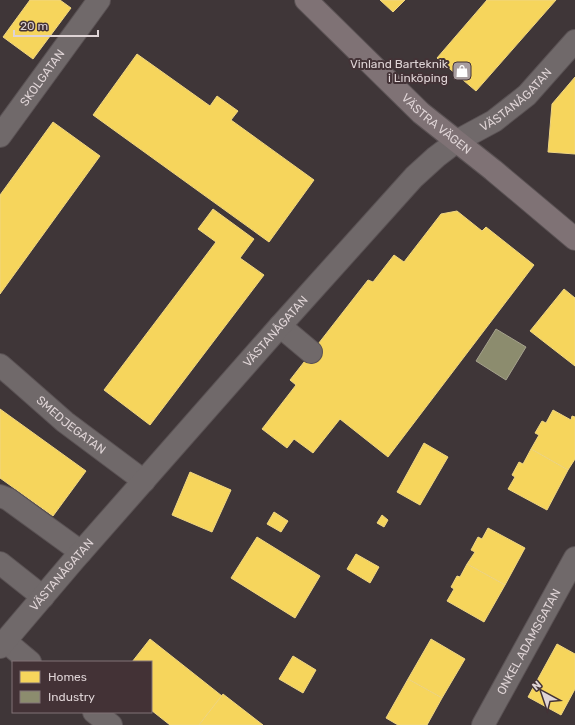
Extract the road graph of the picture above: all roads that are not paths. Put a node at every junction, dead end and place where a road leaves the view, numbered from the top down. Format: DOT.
graph roads {
  1 [pos="98,0"];
  2 [pos="306,0"];
  3 [pos="575,41"];
  4 [pos="0,136"];
  5 [pos="457,141"];
  6 [pos="575,239"];
  7 [pos="280,326"];
  8 [pos="311,352"];
  9 [pos="0,365"];
  10 [pos="144,481"];
  11 [pos="0,496"];
  12 [pos="81,552"];
  13 [pos="575,558"];
  14 [pos="0,563"];
  15 [pos="43,597"];
  16 [pos="2,644"];
  17 [pos="28,661"];
  18 [pos="95,713"];
  19 [pos="110,725"];
  20 [pos="483,725"];
  1 -- 4 [label="street, SKOLGATAN"];
  2 -- 5 [label="main road, VÄSTRA VÄGEN"];
  3 -- 5 [label="street, VÄSTANÅGATAN"];
  5 -- 6 [label="main road, VÄSTRA VÄGEN"];
  5 -- 7 [label="street, VÄSTANÅGATAN"];
  7 -- 8 [label="street"];
  7 -- 10 [label="street, VÄSTANÅGATAN"];
  9 -- 10 [label="street, SMEDJEGATAN"];
  10 -- 12 [label="street, VÄSTANÅGATAN"];
  11 -- 12 [label="street"];
  12 -- 15 [label="street, VÄSTANÅGATAN"];
  13 -- 20 [label="street, ONKEL ADAMSGATAN"];
  14 -- 15 [label="street"];
  15 -- 16 [label="street, VÄSTANÅGATAN"];
  16 -- 17 [label="street"];
  18 -- 19 [label="street"];
}
